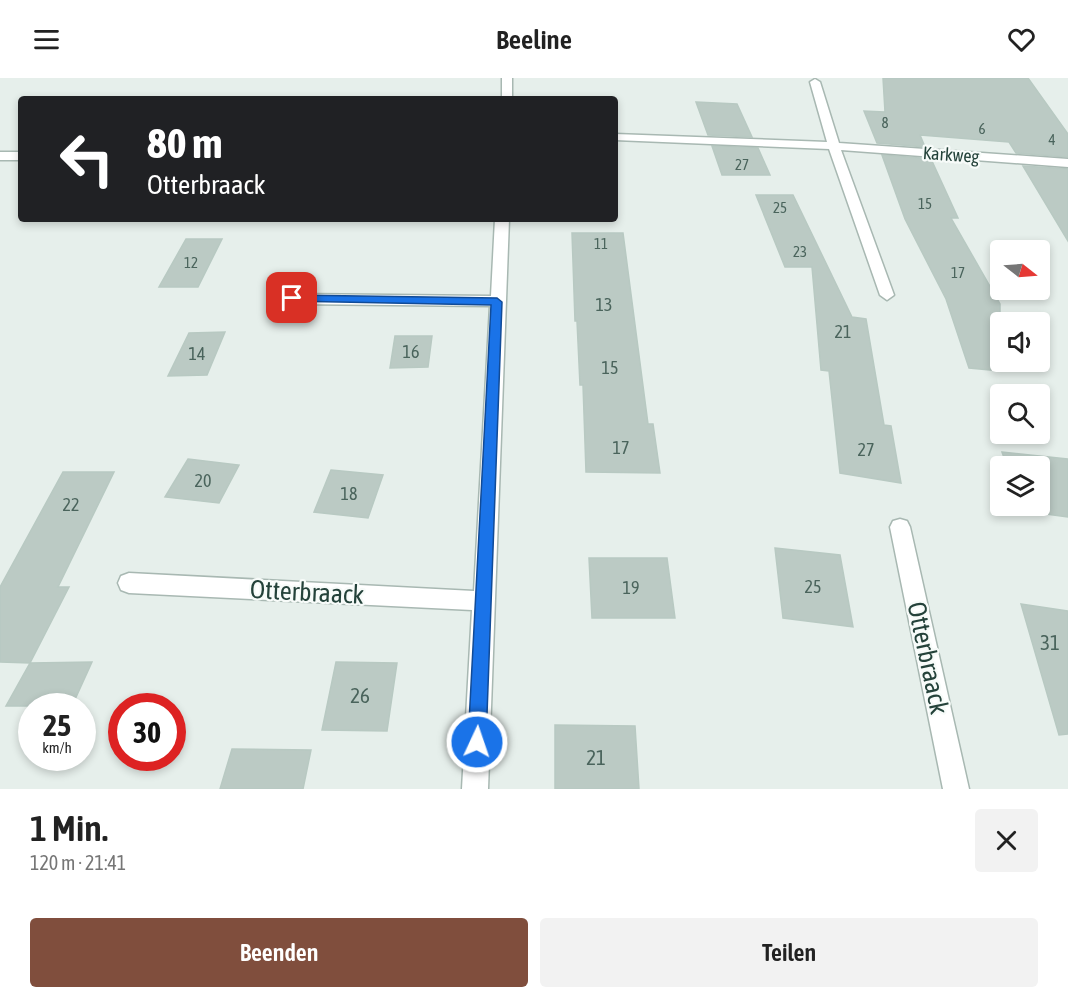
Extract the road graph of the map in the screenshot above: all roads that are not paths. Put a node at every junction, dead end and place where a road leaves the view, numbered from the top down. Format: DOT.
graph roads {
  1 [pos="507,78"];
  2 [pos="815,82"];
  3 [pos="507,96"];
  4 [pos="618,137"];
  5 [pos="834,146"];
  6 [pos="0,156"];
  7 [pos="18,156"];
  8 [pos="1068,164"];
  9 [pos="502,222"];
  10 [pos="887,295"];
  11 [pos="292,298"];
  12 [pos="497,302"];
  13 [pos="900,527"];
  14 [pos="129,583"];
  15 [pos="484,601"];
  16 [pos="475,789"];
  17 [pos="956,789"];
  1 -- 3 [label="street"];
  2 -- 5 [label="street"];
  4 -- 5 [label="street, Karkweg"];
  5 -- 8 [label="street, Karkweg"];
  5 -- 10 [label="street"];
  6 -- 7 [label="street"];
  9 -- 12 [label="street"];
  11 -- 12 [label="street"];
  12 -- 15 [label="street"];
  13 -- 17 [label="street, Otterbraack"];
  14 -- 15 [label="street, Otterbraack"];
  15 -- 16 [label="street"];
}
